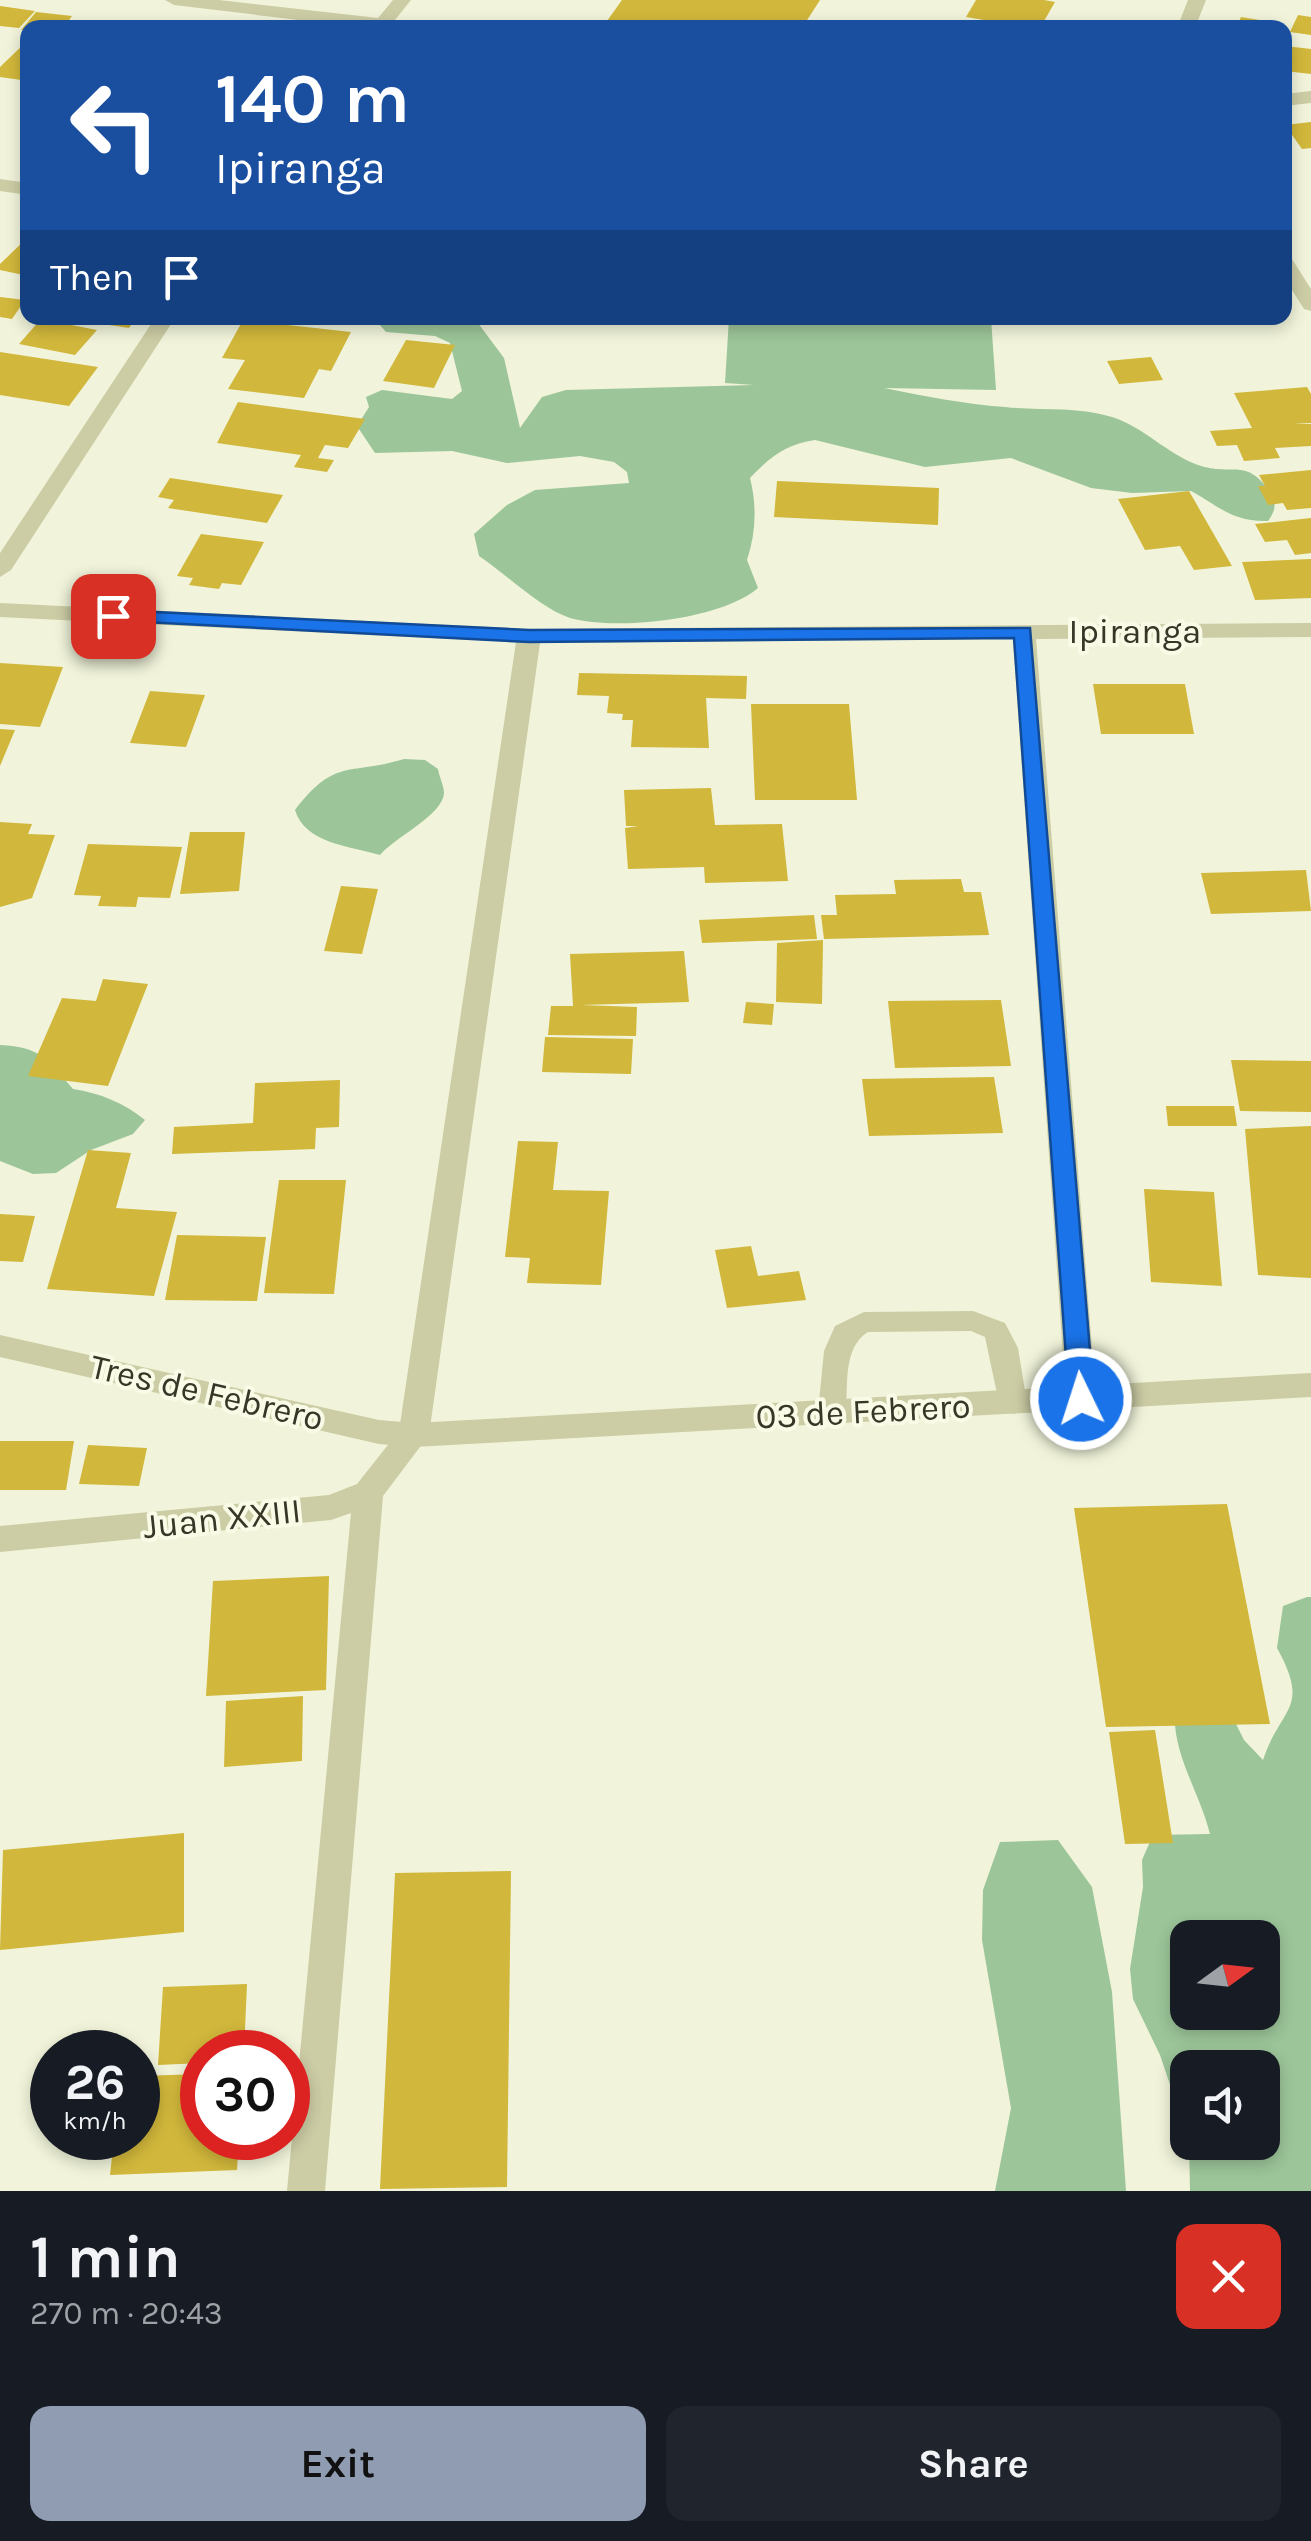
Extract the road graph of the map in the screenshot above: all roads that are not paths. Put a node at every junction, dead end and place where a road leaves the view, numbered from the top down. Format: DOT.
graph roads {
  1 [pos="174,0"];
  2 [pos="402,0"];
  3 [pos="332,20"];
  4 [pos="385,20"];
  5 [pos="1292,273"];
  6 [pos="1311,304"];
  7 [pos="160,325"];
  8 [pos="0,570"];
  9 [pos="0,610"];
  10 [pos="1311,630"];
  11 [pos="1024,632"];
  12 [pos="529,636"];
  13 [pos="0,1346"];
  14 [pos="1311,1386"];
  15 [pos="1081,1399"];
  16 [pos="1013,1403"];
  17 [pos="832,1412"];
  18 [pos="414,1435"];
  19 [pos="368,1494"];
  20 [pos="0,1539"];
  21 [pos="306,2191"];
  1 -- 3 [label="street"];
  2 -- 4 [label="street"];
  5 -- 6 [label="street"];
  7 -- 8 [label="street"];
  9 -- 12 [label="street, Ipiranga"];
  10 -- 11 [label="street, Ipiranga"];
  11 -- 12 [label="street, Ipiranga"];
  11 -- 15 [label="street"];
  12 -- 18 [label="street"];
  13 -- 18 [label="street, Tres de Febrero"];
  14 -- 15 [label="street, 03 de Febrero"];
  15 -- 16 [label="street, 03 de Febrero"];
  16 -- 17 [label="street, 03 de Febrero"];
  16 -- 17 [label="lane"];
  17 -- 18 [label="street, 03 de Febrero"];
  18 -- 19 [label="street"];
  19 -- 20 [label="street, Juan XXIII"];
  19 -- 21 [label="street"];
}
